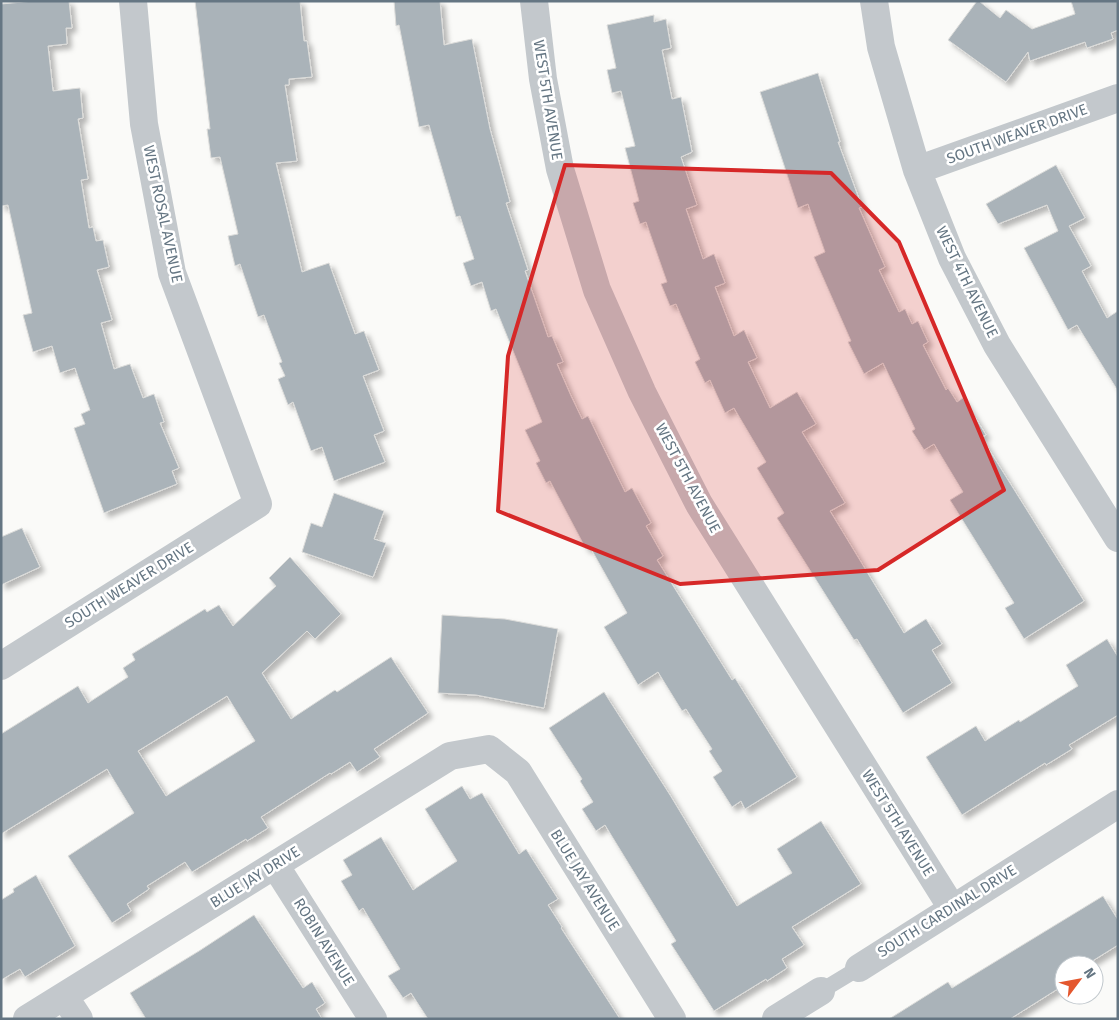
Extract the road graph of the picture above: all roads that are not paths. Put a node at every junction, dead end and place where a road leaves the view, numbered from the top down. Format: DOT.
graph roads {
  1 [pos="134,1"];
  2 [pos="534,1"];
  3 [pos="874,1"];
  4 [pos="1118,98"];
  5 [pos="916,170"];
  6 [pos="258,504"];
  7 [pos="1118,538"];
  8 [pos="1,666"];
  9 [pos="489,749"];
  10 [pos="1118,804"];
  11 [pos="275,864"];
  12 [pos="952,908"];
  13 [pos="859,968"];
  14 [pos="821,992"];
  15 [pos="64,996"];
  16 [pos="28,1019"];
  17 [pos="78,1019"];
  18 [pos="373,1019"];
  19 [pos="672,1019"];
  20 [pos="776,1019"];
  1 -- 6 [label="street, WEST ROSAL AVENUE"];
  2 -- 12 [label="street, WEST 5TH AVENUE"];
  3 -- 5 [label="street, WEST 4TH AVENUE"];
  4 -- 5 [label="street, SOUTH WEAVER DRIVE"];
  5 -- 7 [label="street, WEST 4TH AVENUE"];
  6 -- 8 [label="street, SOUTH WEAVER DRIVE"];
  9 -- 11 [label="street, BLUE JAY DRIVE"];
  9 -- 19 [label="street, BLUE JAY AVENUE"];
  10 -- 12 [label="street, SOUTH CARDINAL DRIVE"];
  11 -- 15 [label="street, BLUE JAY DRIVE"];
  11 -- 18 [label="street, ROBIN AVENUE"];
  12 -- 13 [label="street, SOUTH CARDINAL DRIVE"];
  13 -- 14 [label="lane, SOUTH CARDINAL DRIVE"];
  14 -- 20 [label="street, SOUTH CARDINAL DRIVE"];
  15 -- 16 [label="street, BLUE JAY DRIVE"];
  15 -- 17 [label="street"];
}
